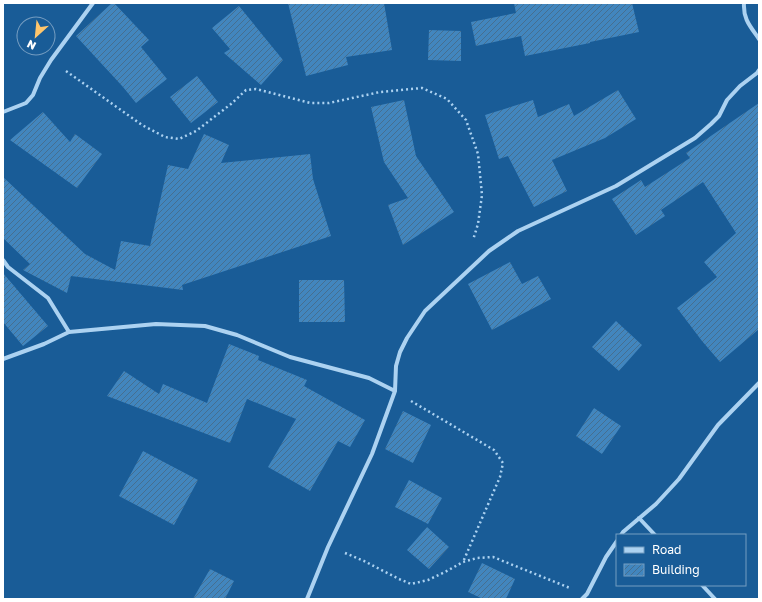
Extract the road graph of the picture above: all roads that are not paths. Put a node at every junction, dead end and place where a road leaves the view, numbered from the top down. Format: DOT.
graph roads {
  1 [pos="93,3"];
  2 [pos="744,3"];
  3 [pos="759,39"];
  4 [pos="759,70"];
  5 [pos="3,112"];
  6 [pos="3,260"];
  7 [pos="69,332"];
  8 [pos="3,359"];
  9 [pos="759,383"];
  10 [pos="395,391"];
  11 [pos="639,518"];
  12 [pos="622,534"];
  13 [pos="654,534"];
  14 [pos="616,542"];
  15 [pos="703,586"];
  16 [pos="307,599"];
  17 [pos="582,599"];
  18 [pos="715,599"];
  1 -- 5 [label="street"];
  2 -- 3 [label="street"];
  4 -- 10 [label="street"];
  6 -- 7 [label="street"];
  7 -- 8 [label="street"];
  7 -- 10 [label="street"];
  9 -- 11 [label="street"];
  10 -- 16 [label="street"];
  11 -- 12 [label="street"];
  11 -- 13 [label="street"];
  14 -- 17 [label="street"];
  15 -- 18 [label="street"];
}
